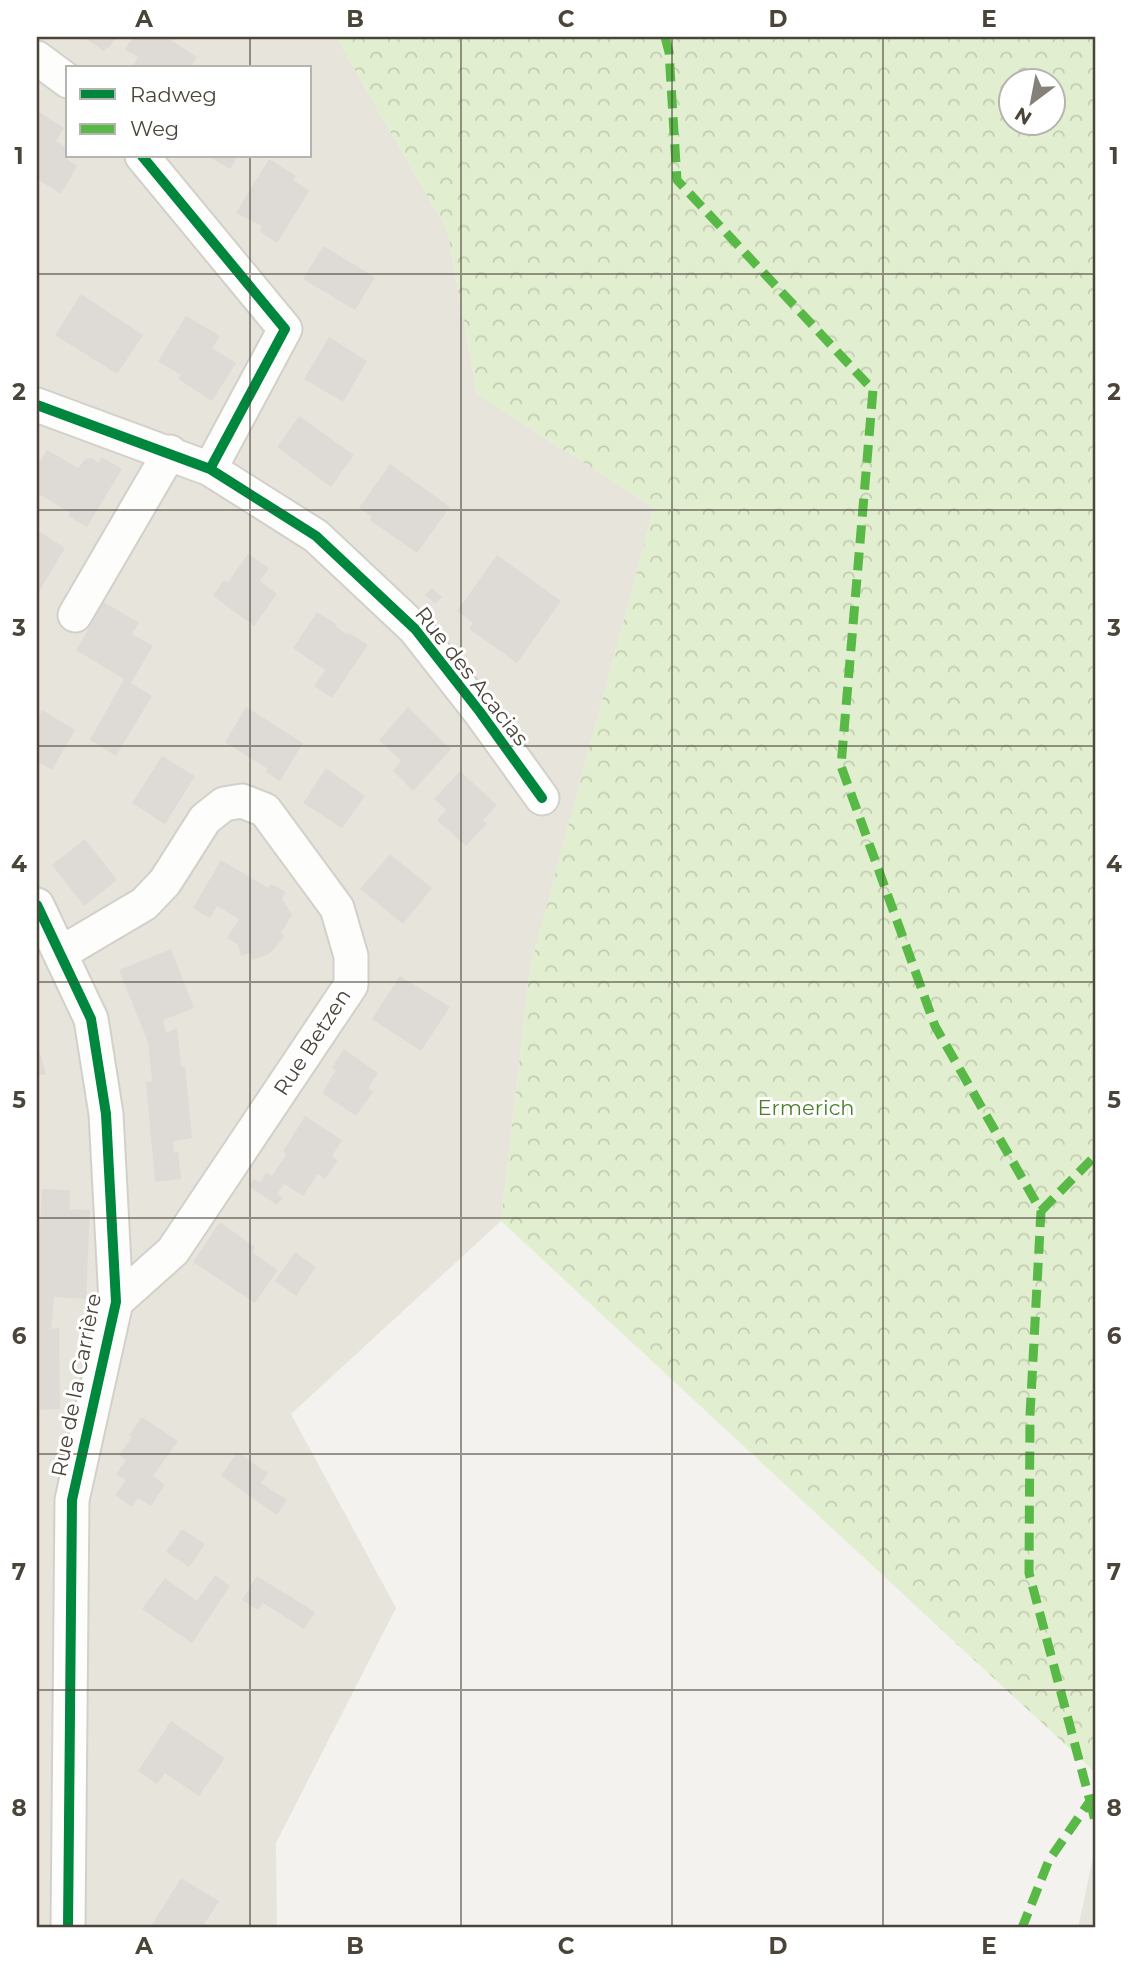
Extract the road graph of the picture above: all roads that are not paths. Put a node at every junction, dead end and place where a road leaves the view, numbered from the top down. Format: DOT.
graph roads {
  1 [pos="37,58"];
  2 [pos="66,79"];
  3 [pos="144,158"];
  4 [pos="37,405"];
  5 [pos="170,453"];
  6 [pos="210,469"];
  7 [pos="75,615"];
  8 [pos="542,798"];
  9 [pos="37,905"];
  10 [pos="61,954"];
  11 [pos="116,1302"];
  12 [pos="68,1928"];
  1 -- 2 [label="street"];
  3 -- 6 [label="street"];
  4 -- 5 [label="street, Rue des Acacias"];
  5 -- 6 [label="street, Rue des Acacias"];
  5 -- 7 [label="street"];
  6 -- 8 [label="street, Rue des Acacias"];
  9 -- 10 [label="street, Rue de la Carrière"];
  10 -- 11 [label="street, Rue de la Carrière"];
  10 -- 11 [label="street, Rue Betzen"];
  11 -- 12 [label="street, Rue de la Carrière"];
}
